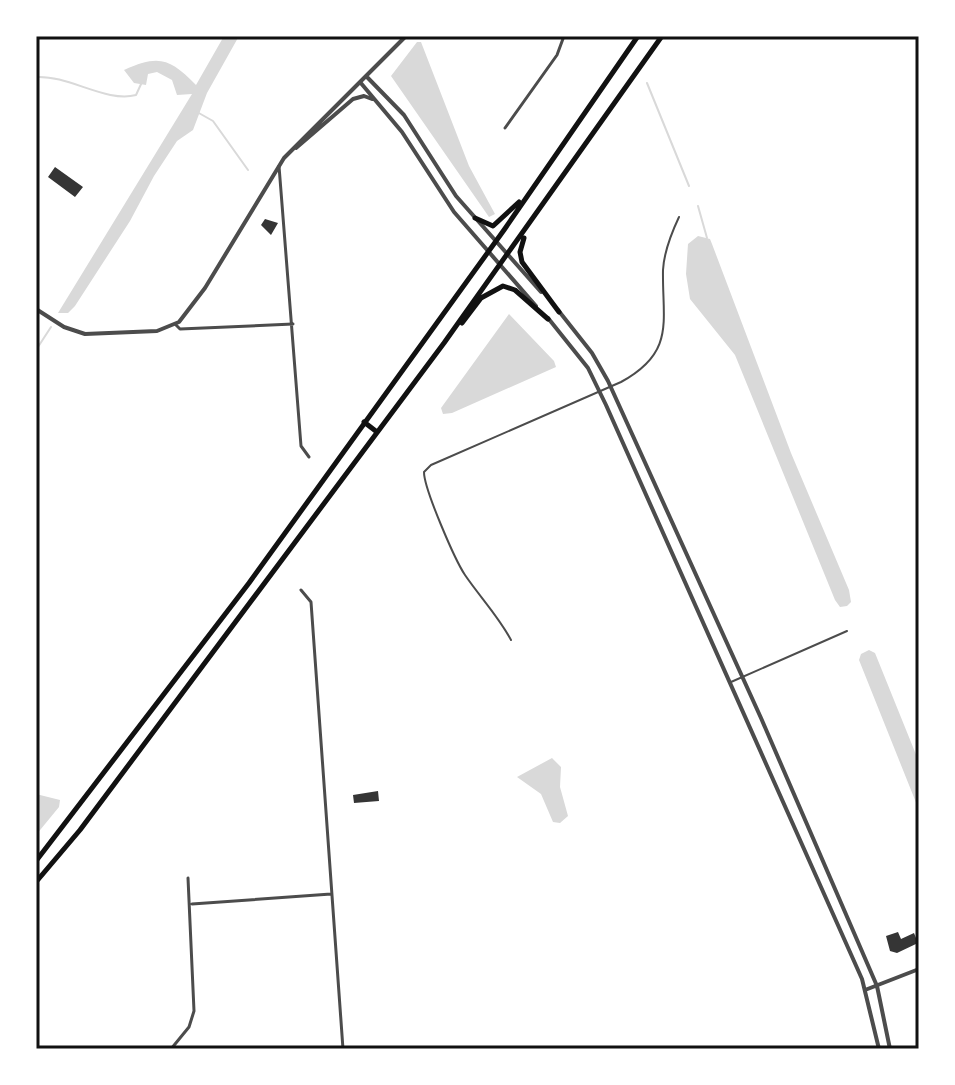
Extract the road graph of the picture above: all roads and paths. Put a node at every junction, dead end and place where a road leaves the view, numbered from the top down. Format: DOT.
graph roads {
  1 [pos="406,36"];
  2 [pos="564,36"];
  3 [pos="638,36"];
  4 [pos="651,36"];
  5 [pos="660,38"];
  6 [pos="366,76"];
  7 [pos="360,82"];
  8 [pos="381,106"];
  9 [pos="505,128"];
  10 [pos="288,154"];
  11 [pos="279,166"];
  12 [pos="534,186"];
  13 [pos="538,214"];
  14 [pos="679,217"];
  15 [pos="475,218"];
  16 [pos="495,242"];
  17 [pos="487,250"];
  18 [pos="507,255"];
  19 [pos="499,265"];
  20 [pos="36,309"];
  21 [pos="559,312"];
  22 [pos="548,319"];
  23 [pos="293,324"];
  24 [pos="176,325"];
  25 [pos="454,328"];
  26 [pos="610,386"];
  27 [pos="599,392"];
  28 [pos="364,422"];
  29 [pos="377,432"];
  30 [pos="309,457"];
  31 [pos="301,590"];
  32 [pos="847,631"];
  33 [pos="511,640"];
  34 [pos="742,677"];
  35 [pos="731,682"];
  36 [pos="36,861"];
  37 [pos="188,878"];
  38 [pos="36,882"];
  39 [pos="331,894"];
  40 [pos="190,904"];
  41 [pos="919,969"];
  42 [pos="877,986"];
  43 [pos="865,990"];
  44 [pos="171,1049"];
  45 [pos="343,1049"];
  46 [pos="879,1049"];
  47 [pos="890,1049"];
  1 -- 6 [label="street"];
  2 -- 9 [label="street"];
  3 -- 12 [label="highway"];
  4 -- 5 [label="highway"];
  5 -- 13 [label="highway"];
  6 -- 7 [label="street"];
  6 -- 15 [label="street"];
  7 -- 8 [label="street"];
  7 -- 10 [label="street"];
  8 -- 10 [label="street"];
  8 -- 17 [label="street"];
  10 -- 11 [label="street"];
  11 -- 23 [label="street"];
  11 -- 24 [label="street"];
  12 -- 15 [label="highway"];
  12 -- 16 [label="highway"];
  13 -- 18 [label="highway"];
  13 -- 21 [label="highway"];
  14 -- 26 [label="lane"];
  15 -- 16 [label="street"];
  16 -- 17 [label="highway"];
  16 -- 18 [label="street"];
  17 -- 19 [label="street"];
  17 -- 28 [label="highway"];
  18 -- 19 [label="highway"];
  18 -- 21 [label="street"];
  19 -- 22 [label="street"];
  19 -- 25 [label="highway"];
  20 -- 24 [label="street"];
  21 -- 26 [label="street"];
  22 -- 25 [label="highway"];
  22 -- 27 [label="street"];
  23 -- 24 [label="street"];
  23 -- 30 [label="street"];
  25 -- 29 [label="highway"];
  26 -- 27 [label="lane"];
  26 -- 34 [label="street"];
  27 -- 33 [label="lane"];
  27 -- 35 [label="street"];
  28 -- 29 [label="highway"];
  28 -- 36 [label="highway"];
  29 -- 38 [label="highway"];
  31 -- 39 [label="street"];
  32 -- 34 [label="lane"];
  34 -- 35 [label="lane"];
  34 -- 42 [label="street"];
  35 -- 43 [label="street"];
  37 -- 40 [label="street"];
  39 -- 40 [label="street"];
  39 -- 45 [label="street"];
  40 -- 44 [label="street"];
  41 -- 42 [label="street"];
  42 -- 43 [label="street"];
  42 -- 47 [label="street"];
  43 -- 46 [label="street"];
}
